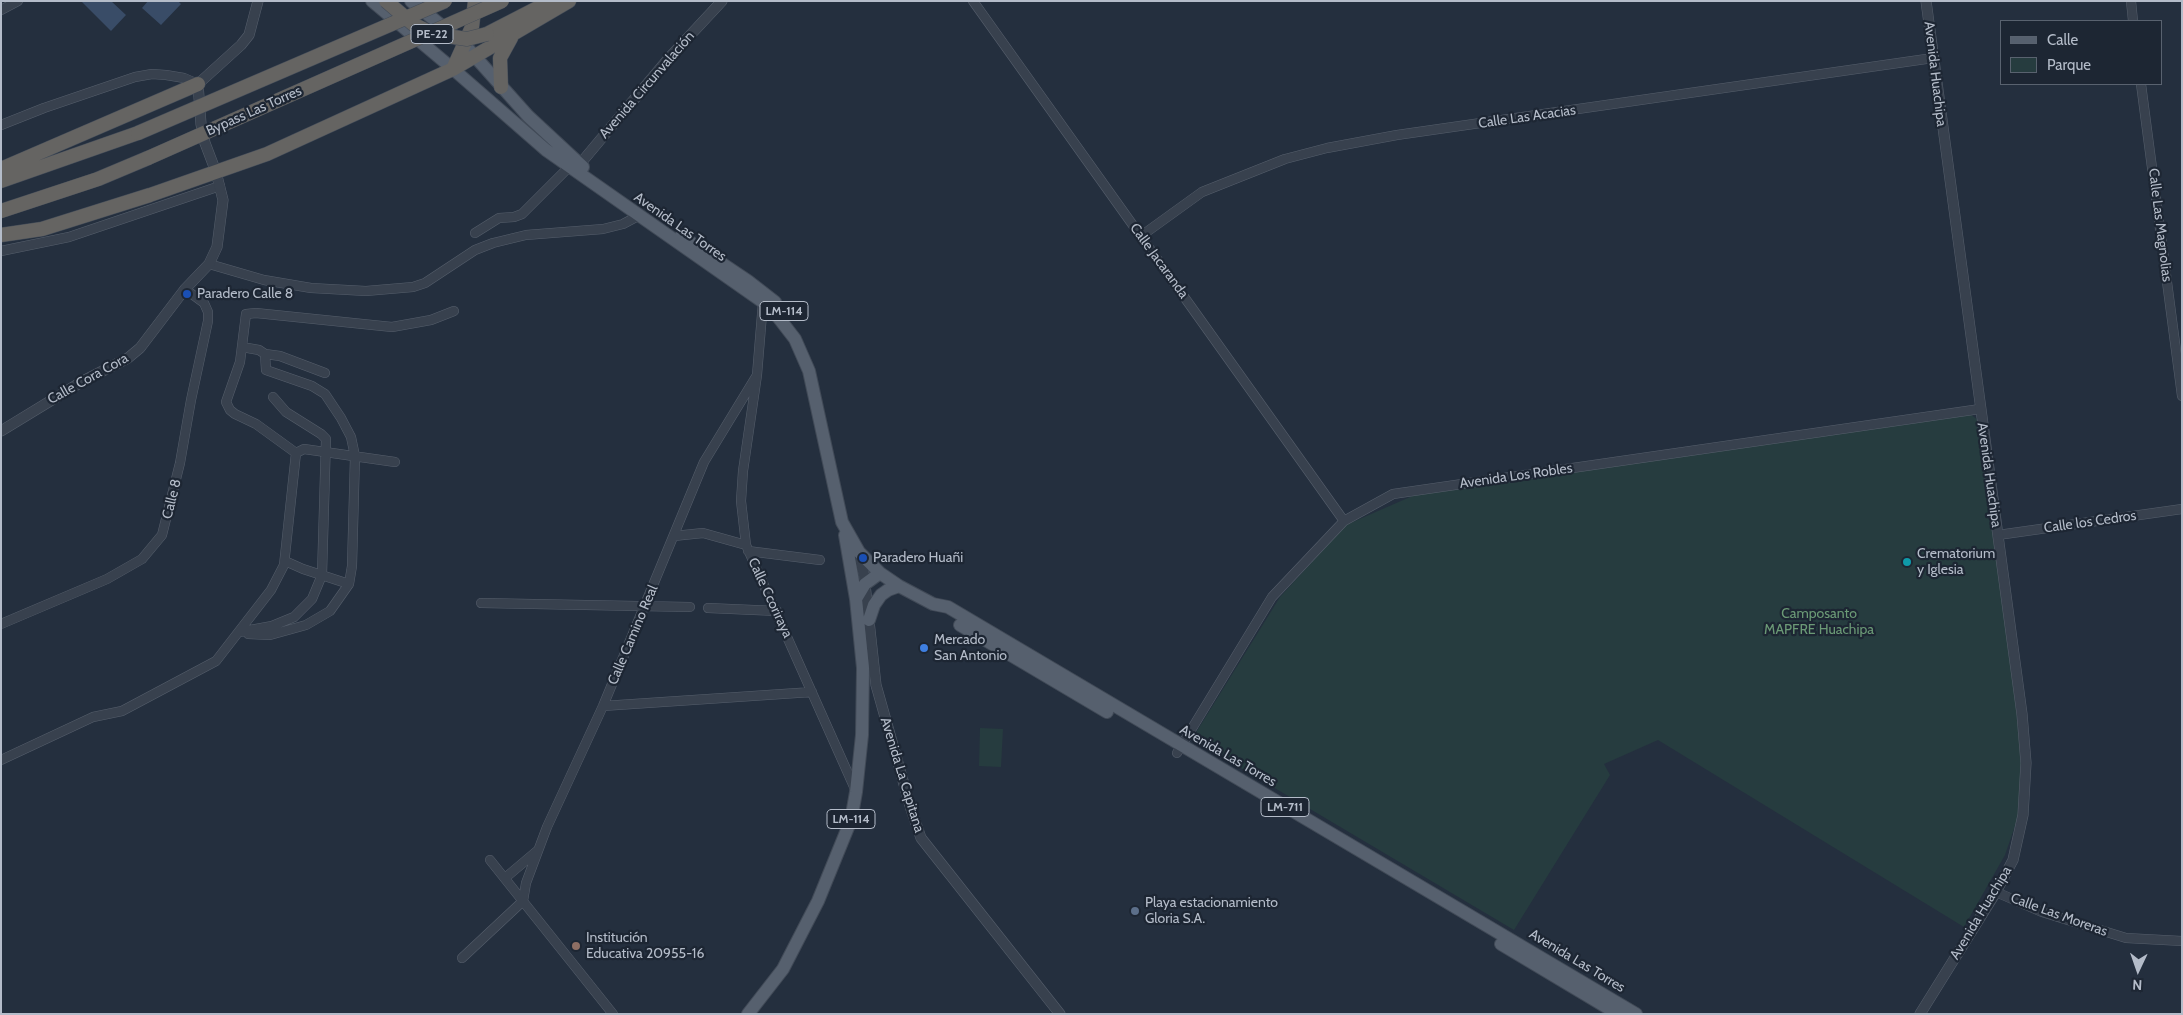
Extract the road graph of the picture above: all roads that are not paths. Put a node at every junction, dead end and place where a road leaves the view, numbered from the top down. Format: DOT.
graph roads {
  1 [pos="18,1"];
  2 [pos="258,1"];
  3 [pos="372,1"];
  4 [pos="386,1"];
  5 [pos="411,1"];
  6 [pos="445,1"];
  7 [pos="475,1"];
  8 [pos="502,1"];
  9 [pos="551,1"];
  10 [pos="569,1"];
  11 [pos="722,1"];
  12 [pos="973,1"];
  13 [pos="1926,1"];
  14 [pos="2130,1"];
  15 [pos="1,10"];
  16 [pos="2133,20"];
  17 [pos="512,36"];
  18 [pos="464,44"];
  19 [pos="476,56"];
  20 [pos="1933,58"];
  21 [pos="453,69"];
  22 [pos="198,84"];
  23 [pos="2141,85"];
  24 [pos="501,87"];
  25 [pos="1,125"];
  26 [pos="575,167"];
  27 [pos="1,169"];
  28 [pos="216,172"];
  29 [pos="1,181"];
  30 [pos="220,186"];
  31 [pos="1,211"];
  32 [pos="638,216"];
  33 [pos="475,233"];
  34 [pos="1,235"];
  35 [pos="1141,236"];
  36 [pos="1,251"];
  37 [pos="209,264"];
  38 [pos="185,289"];
  39 [pos="762,302"];
  40 [pos="454,311"];
  41 [pos="242,347"];
  42 [pos="265,354"];
  43 [pos="325,373"];
  44 [pos="757,375"];
  45 [pos="2182,396"];
  46 [pos="272,397"];
  47 [pos="1980,409"];
  48 [pos="1,431"];
  49 [pos="326,452"];
  50 [pos="296,453"];
  51 [pos="355,456"];
  52 [pos="395,462"];
  53 [pos="2182,509"];
  54 [pos="1344,520"];
  55 [pos="842,522"];
  56 [pos="1998,535"];
  57 [pos="674,536"];
  58 [pos="747,548"];
  59 [pos="857,550"];
  60 [pos="820,560"];
  61 [pos="285,561"];
  62 [pos="880,572"];
  63 [pos="322,575"];
  64 [pos="349,584"];
  65 [pos="865,584"];
  66 [pos="899,586"];
  67 [pos="856,599"];
  68 [pos="481,603"];
  69 [pos="645,606"];
  70 [pos="690,607"];
  71 [pos="708,608"];
  72 [pos="777,611"];
  73 [pos="869,620"];
  74 [pos="1,624"];
  75 [pos="239,632"];
  76 [pos="812,692"];
  77 [pos="603,706"];
  78 [pos="1179,750"];
  79 [pos="1,760"];
  80 [pos="856,792"];
  81 [pos="539,849"];
  82 [pos="490,860"];
  83 [pos="505,878"];
  84 [pos="1996,892"];
  85 [pos="523,901"];
  86 [pos="2182,941"];
  87 [pos="462,958"];
  88 [pos="613,1014"];
  89 [pos="748,1014"];
  90 [pos="1060,1014"];
  91 [pos="1618,1014"];
  92 [pos="1636,1014"];
  93 [pos="1920,1014"];
  1 -- 15 [label="street"];
  2 -- 22 [label="street"];
  3 -- 21 [label="main road, Avenida Las Torres / LM-114"];
  4 -- 9 [label="highway, PE-22, bridge"];
  5 -- 18 [label="main road, Avenida Las Torres / LM-114"];
  6 -- 29 [label="highway, Bypass Las Torres, bridge"];
  7 -- 18 [label="highway"];
  8 -- 31 [label="highway, Bypass Las Torres, bridge"];
  10 -- 17 [label="highway"];
  11 -- 26 [label="street, Avenida Circunvalación"];
  12 -- 35 [label="street, Calle Jacaranda"];
  13 -- 20 [label="street, Avenida Huachipa"];
  14 -- 16 [label="street"];
  17 -- 19 [label="highway"];
  17 -- 24 [label="highway"];
  18 -- 19 [label="main road, Avenida Las Torres / LM-114"];
  18 -- 21 [label="highway"];
  19 -- 21 [label="highway"];
  19 -- 24 [label="main road, Avenida Las Torres / LM-114"];
  20 -- 35 [label="street, Calle Las Acacias"];
  20 -- 47 [label="street, Avenida Huachipa"];
  21 -- 26 [label="main road, Avenida Las Torres / LM-114"];
  21 -- 28 [label="highway"];
  22 -- 25 [label="street"];
  22 -- 27 [label="highway"];
  22 -- 28 [label="street, Calle Cora Cora"];
  23 -- 45 [label="street, Calle Las Magnolias"];
  24 -- 26 [label="main road, Avenida Las Torres / LM-114"];
  26 -- 32 [label="main road, Avenida Las Torres / LM-114"];
  26 -- 33 [label="street"];
  26 -- 59 [label="main road, Avenida Las Torres / LM-114"];
  28 -- 30 [label="street, Calle Cora Cora"];
  28 -- 34 [label="highway"];
  30 -- 36 [label="street"];
  30 -- 37 [label="street, Calle Cora Cora"];
  32 -- 37 [label="street"];
  32 -- 39 [label="main road, Avenida Las Torres / LM-114"];
  35 -- 54 [label="street, Calle Jacaranda"];
  37 -- 38 [label="street, Calle Cora Cora"];
  38 -- 48 [label="street, Calle Cora Cora"];
  38 -- 74 [label="street, Calle 8"];
  39 -- 44 [label="street, Calle Ccoriraya"];
  39 -- 55 [label="main road, Avenida Las Torres / LM-114"];
  40 -- 41 [label="street"];
  41 -- 42 [label="street"];
  41 -- 50 [label="street"];
  42 -- 43 [label="street"];
  42 -- 51 [label="street"];
  44 -- 57 [label="street, Calle Camino Real"];
  44 -- 58 [label="street, Calle Ccoriraya"];
  46 -- 49 [label="street"];
  47 -- 54 [label="street, Avenida Los Robles"];
  47 -- 56 [label="street, Avenida Huachipa"];
  49 -- 50 [label="street"];
  49 -- 51 [label="street"];
  49 -- 63 [label="street"];
  50 -- 61 [label="street"];
  51 -- 52 [label="street"];
  51 -- 64 [label="street"];
  53 -- 56 [label="street, Calle los Cedros"];
  54 -- 78 [label="street, Avenida Los Robles"];
  55 -- 59 [label="main road, Avenida Las Torres / LM-114"];
  55 -- 67 [label="main road, LM-114"];
  56 -- 84 [label="street, Avenida Huachipa"];
  57 -- 58 [label="street"];
  57 -- 69 [label="street, Calle Camino Real"];
  58 -- 60 [label="street"];
  58 -- 72 [label="street, Calle Ccoriraya"];
  59 -- 62 [label="main road, Avenida Las Torres / LM-711"];
  59 -- 65 [label="street, Avenida La Capitana"];
  61 -- 63 [label="street"];
  61 -- 75 [label="street"];
  62 -- 65 [label="main road"];
  62 -- 66 [label="main road, Avenida Las Torres / LM-711"];
  63 -- 64 [label="street"];
  63 -- 75 [label="street"];
  64 -- 75 [label="street"];
  65 -- 67 [label="main road"];
  65 -- 73 [label="street, Avenida La Capitana"];
  66 -- 73 [label="main road"];
  66 -- 78 [label="main road, Avenida Las Torres / LM-711"];
  67 -- 80 [label="main road, LM-114"];
  68 -- 69 [label="street"];
  69 -- 70 [label="street"];
  69 -- 77 [label="street, Calle Camino Real"];
  71 -- 72 [label="street"];
  72 -- 76 [label="street, Calle Ccoriraya"];
  73 -- 90 [label="street, Avenida La Capitana"];
  75 -- 79 [label="street"];
  76 -- 77 [label="street"];
  76 -- 80 [label="street, Calle Ccoriraya"];
  77 -- 81 [label="street, Calle Camino Real"];
  78 -- 91 [label="main road, Avenida Las Torres / LM-711"];
  78 -- 92 [label="main road, Avenida Las Torres / LM-711"];
  80 -- 89 [label="main road, LM-114"];
  81 -- 83 [label="street"];
  81 -- 85 [label="street, Calle Camino Real"];
  82 -- 83 [label="street"];
  83 -- 85 [label="street"];
  84 -- 86 [label="street, Calle Las Moreras"];
  84 -- 93 [label="street, Avenida Huachipa"];
  85 -- 87 [label="street"];
  85 -- 88 [label="street"];
}
